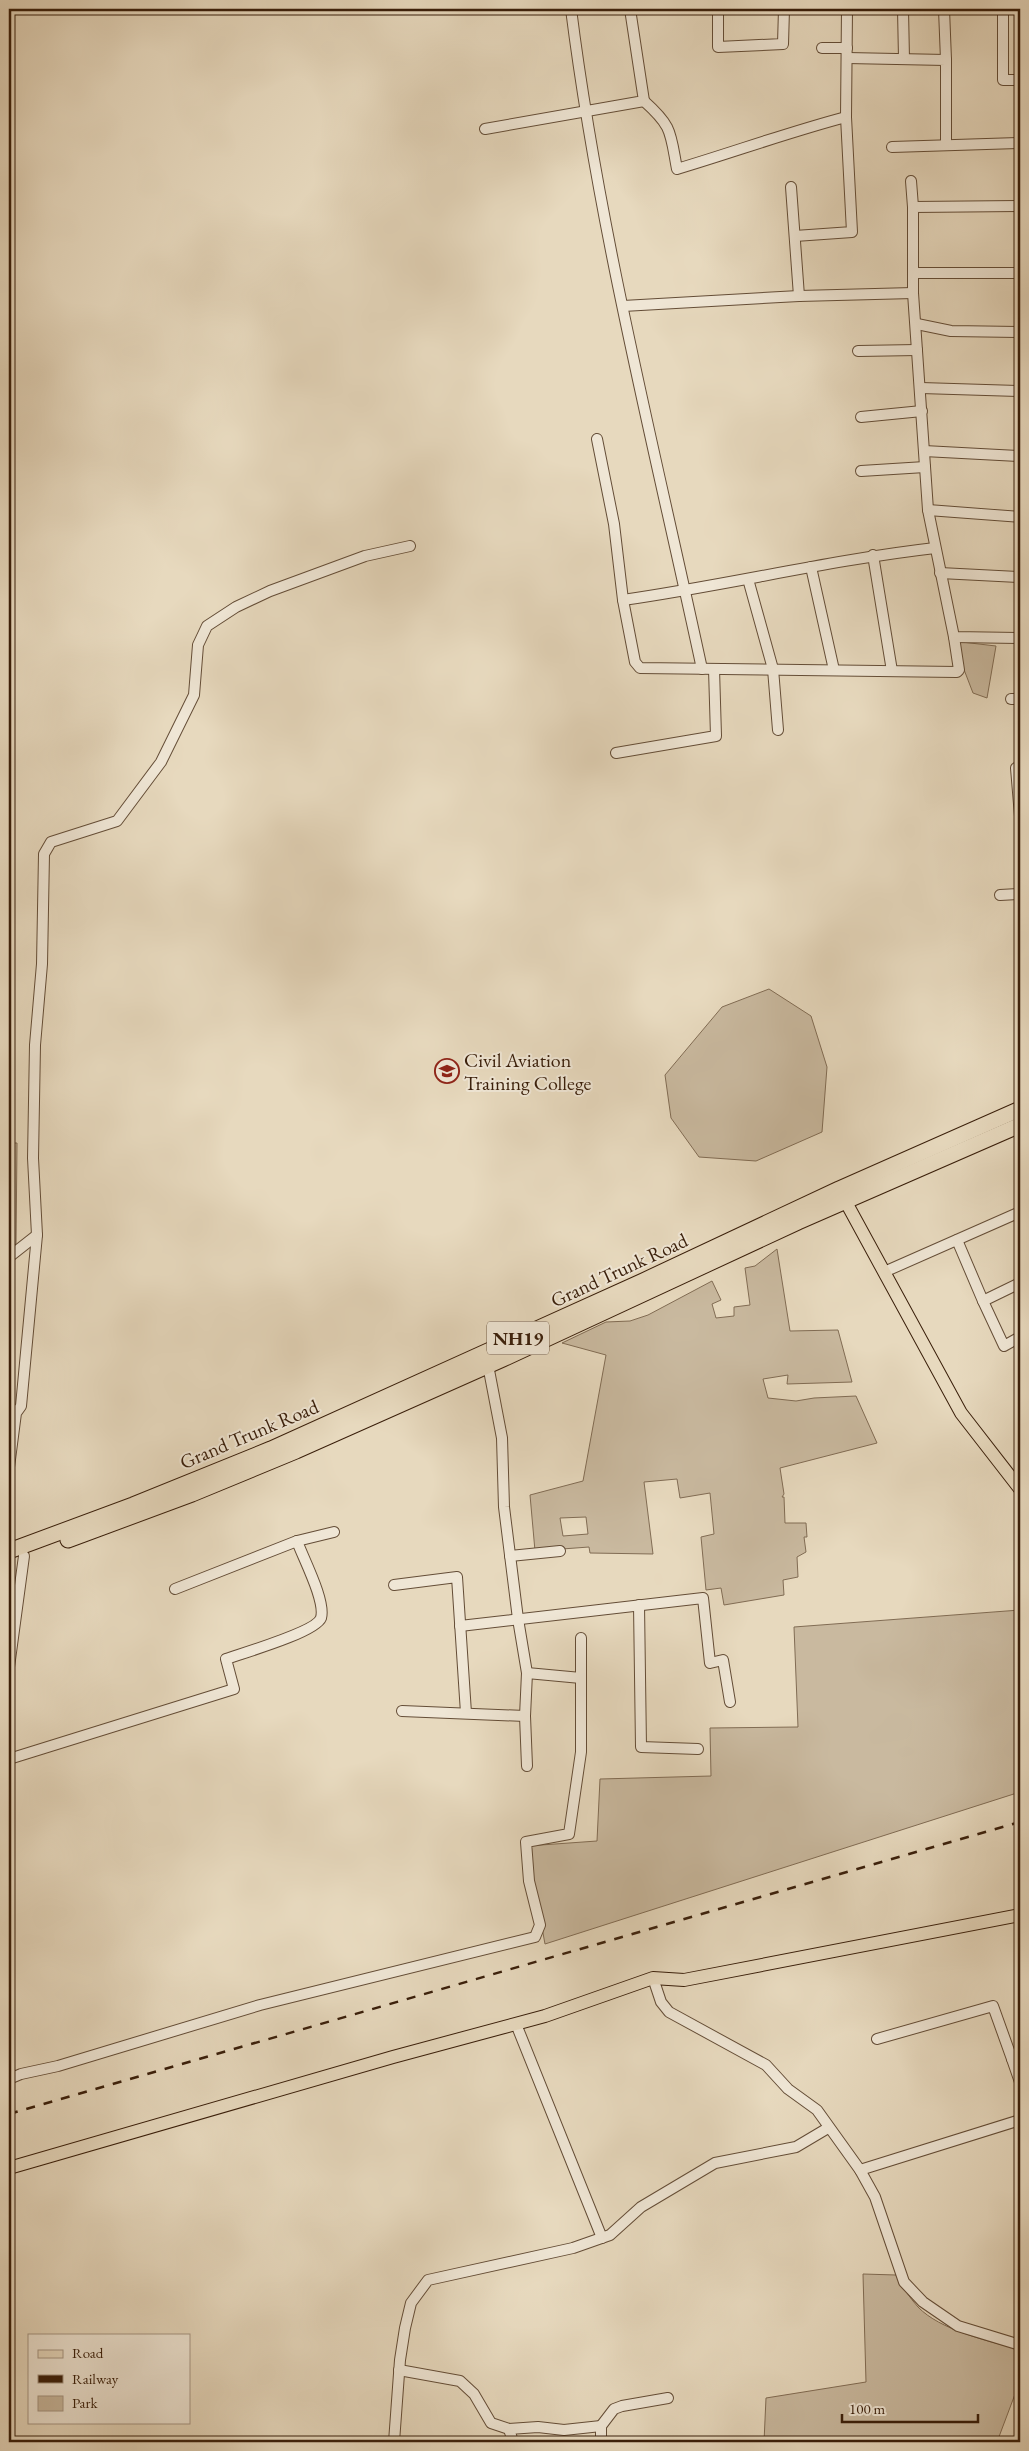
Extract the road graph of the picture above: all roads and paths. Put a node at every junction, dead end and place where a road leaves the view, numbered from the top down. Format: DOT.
graph roads {
  1 [pos="571,9"];
  2 [pos="630,9"];
  3 [pos="718,9"];
  4 [pos="784,9"];
  5 [pos="847,9"];
  6 [pos="902,9"];
  7 [pos="944,9"];
  8 [pos="1004,9"];
  9 [pos="822,48"];
  10 [pos="847,53"];
  11 [pos="904,59"];
  12 [pos="946,60"];
  13 [pos="1020,80"];
  14 [pos="644,101"];
  15 [pos="584,111"];
  16 [pos="846,118"];
  17 [pos="485,129"];
  18 [pos="946,144"];
  19 [pos="1020,144"];
  20 [pos="892,147"];
  21 [pos="911,181"];
  22 [pos="791,186"];
  23 [pos="1020,206"];
  24 [pos="913,207"];
  25 [pos="795,236"];
  26 [pos="914,273"];
  27 [pos="1020,273"];
  28 [pos="913,293"];
  29 [pos="799,296"];
  30 [pos="623,306"];
  31 [pos="917,324"];
  32 [pos="1020,332"];
  33 [pos="917,350"];
  34 [pos="858,351"];
  35 [pos="921,388"];
  36 [pos="1020,391"];
  37 [pos="922,411"];
  38 [pos="862,417"];
  39 [pos="597,439"];
  40 [pos="924,450"];
  41 [pos="1020,456"];
  42 [pos="925,467"];
  43 [pos="861,471"];
  44 [pos="928,510"];
  45 [pos="1020,517"];
  46 [pos="410,546"];
  47 [pos="934,548"];
  48 [pos="873,555"];
  49 [pos="811,567"];
  50 [pos="940,573"];
  51 [pos="1020,578"];
  52 [pos="748,579"];
  53 [pos="685,591"];
  54 [pos="623,600"];
  55 [pos="954,637"];
  56 [pos="1020,638"];
  57 [pos="702,669"];
  58 [pos="714,669"];
  59 [pos="773,670"];
  60 [pos="834,670"];
  61 [pos="892,671"];
  62 [pos="778,730"];
  63 [pos="616,753"];
  64 [pos="1016,768"];
  65 [pos="1020,816"];
  66 [pos="1020,894"];
  67 [pos="1000,895"];
  68 [pos="1020,1109"];
  69 [pos="1020,1125"];
  70 [pos="842,1195"];
  71 [pos="1020,1212"];
  72 [pos="38,1235"];
  73 [pos="957,1240"];
  74 [pos="9,1257"];
  75 [pos="884,1272"];
  76 [pos="1020,1283"];
  77 [pos="983,1302"];
  78 [pos="1020,1337"];
  79 [pos="488,1365"];
  80 [pos="9,1466"];
  81 [pos="1020,1489"];
  82 [pos="334,1532"];
  83 [pos="297,1541"];
  84 [pos="9,1550"];
  85 [pos="560,1552"];
  86 [pos="24,1556"];
  87 [pos="510,1556"];
  88 [pos="9,1562"];
  89 [pos="394,1585"];
  90 [pos="175,1590"];
  91 [pos="639,1605"];
  92 [pos="518,1618"];
  93 [pos="460,1626"];
  94 [pos="581,1638"];
  95 [pos="9,1668"];
  96 [pos="527,1673"];
  97 [pos="581,1678"];
  98 [pos="730,1702"];
  99 [pos="402,1711"];
  100 [pos="466,1713"];
  101 [pos="525,1716"];
  102 [pos="698,1749"];
  103 [pos="9,1760"];
  104 [pos="527,1766"];
  105 [pos="1020,1915"];
  106 [pos="653,1978"];
  107 [pos="516,2024"];
  108 [pos="878,2039"];
  109 [pos="1016,2058"];
  110 [pos="9,2079"];
  111 [pos="1020,2082"];
  112 [pos="1020,2120"];
  113 [pos="828,2128"];
  114 [pos="9,2168"];
  115 [pos="860,2170"];
  116 [pos="602,2238"];
  117 [pos="1020,2345"];
  118 [pos="400,2370"];
  119 [pos="668,2398"];
  120 [pos="601,2426"];
  121 [pos="508,2429"];
  122 [pos="394,2442"];
  123 [pos="505,2442"];
  124 [pos="513,2442"];
  125 [pos="602,2442"];
  1 -- 15 [label="street"];
  2 -- 14 [label="street"];
  3 -- 4 [label="street"];
  5 -- 10 [label="street"];
  6 -- 11 [label="street"];
  7 -- 12 [label="street"];
  8 -- 13 [label="street"];
  9 -- 10 [label="street"];
  10 -- 11 [label="street"];
  10 -- 16 [label="street"];
  11 -- 12 [label="street"];
  12 -- 18 [label="street"];
  14 -- 15 [label="street"];
  14 -- 16 [label="street"];
  15 -- 17 [label="street"];
  15 -- 30 [label="street"];
  16 -- 25 [label="street"];
  18 -- 19 [label="street"];
  18 -- 20 [label="street"];
  21 -- 24 [label="street"];
  22 -- 25 [label="street"];
  23 -- 24 [label="street"];
  24 -- 26 [label="street"];
  25 -- 29 [label="street"];
  26 -- 27 [label="street"];
  26 -- 28 [label="street"];
  28 -- 29 [label="street"];
  28 -- 31 [label="street"];
  29 -- 30 [label="street"];
  30 -- 53 [label="street"];
  31 -- 32 [label="street"];
  31 -- 33 [label="street"];
  33 -- 34 [label="street"];
  33 -- 35 [label="street"];
  35 -- 36 [label="street"];
  35 -- 37 [label="street"];
  37 -- 38 [label="street"];
  37 -- 40 [label="street"];
  39 -- 54 [label="street"];
  40 -- 41 [label="street"];
  40 -- 42 [label="street"];
  42 -- 43 [label="street"];
  42 -- 44 [label="street"];
  44 -- 45 [label="street"];
  44 -- 47 [label="street"];
  46 -- 72 [label="street"];
  47 -- 48 [label="street"];
  47 -- 50 [label="street"];
  48 -- 49 [label="street"];
  48 -- 61 [label="street"];
  49 -- 52 [label="street"];
  49 -- 60 [label="street"];
  50 -- 51 [label="street"];
  50 -- 55 [label="street"];
  52 -- 53 [label="street"];
  52 -- 59 [label="street"];
  53 -- 54 [label="street"];
  53 -- 57 [label="street"];
  54 -- 57 [label="street"];
  55 -- 56 [label="street"];
  55 -- 61 [label="street"];
  57 -- 58 [label="street"];
  58 -- 59 [label="street"];
  58 -- 63 [label="street"];
  59 -- 60 [label="street"];
  59 -- 62 [label="street"];
  60 -- 61 [label="street"];
  64 -- 65 [label="street"];
  66 -- 67 [label="street"];
  68 -- 70 [label="highway, Grand Trunk Road / NH19"];
  69 -- 70 [label="highway, Grand Trunk Road / NH19"];
  70 -- 75 [label="main road"];
  70 -- 79 [label="highway, Grand Trunk Road / NH19"];
  70 -- 84 [label="highway, Grand Trunk Road / NH19"];
  71 -- 73 [label="street"];
  72 -- 74 [label="street"];
  72 -- 80 [label="street"];
  73 -- 75 [label="street"];
  73 -- 77 [label="street"];
  75 -- 81 [label="main road"];
  76 -- 77 [label="street"];
  77 -- 78 [label="street"];
  79 -- 86 [label="highway, Grand Trunk Road / NH19"];
  79 -- 87 [label="street"];
  82 -- 83 [label="street"];
  83 -- 90 [label="street"];
  83 -- 103 [label="street"];
  85 -- 87 [label="street"];
  86 -- 88 [label="highway, Grand Trunk Road / NH19"];
  86 -- 95 [label="street"];
  87 -- 92 [label="street"];
  89 -- 93 [label="street"];
  91 -- 92 [label="street"];
  91 -- 98 [label="street"];
  91 -- 102 [label="street"];
  92 -- 93 [label="street"];
  92 -- 96 [label="street"];
  93 -- 100 [label="street"];
  94 -- 97 [label="street"];
  96 -- 97 [label="street"];
  96 -- 101 [label="street"];
  97 -- 110 [label="street"];
  99 -- 100 [label="street"];
  100 -- 101 [label="street"];
  101 -- 104 [label="street"];
  105 -- 106 [label="main road"];
  106 -- 107 [label="main road"];
  106 -- 113 [label="street"];
  107 -- 114 [label="main road"];
  107 -- 116 [label="street"];
  108 -- 109 [label="street"];
  109 -- 111 [label="street"];
  112 -- 115 [label="street"];
  113 -- 115 [label="street"];
  113 -- 116 [label="street"];
  115 -- 117 [label="street"];
  116 -- 118 [label="street"];
  118 -- 121 [label="street"];
  118 -- 122 [label="street"];
  119 -- 120 [label="street"];
  120 -- 121 [label="street"];
  120 -- 125 [label="street"];
  121 -- 123 [label="street"];
  121 -- 124 [label="street"];
}
